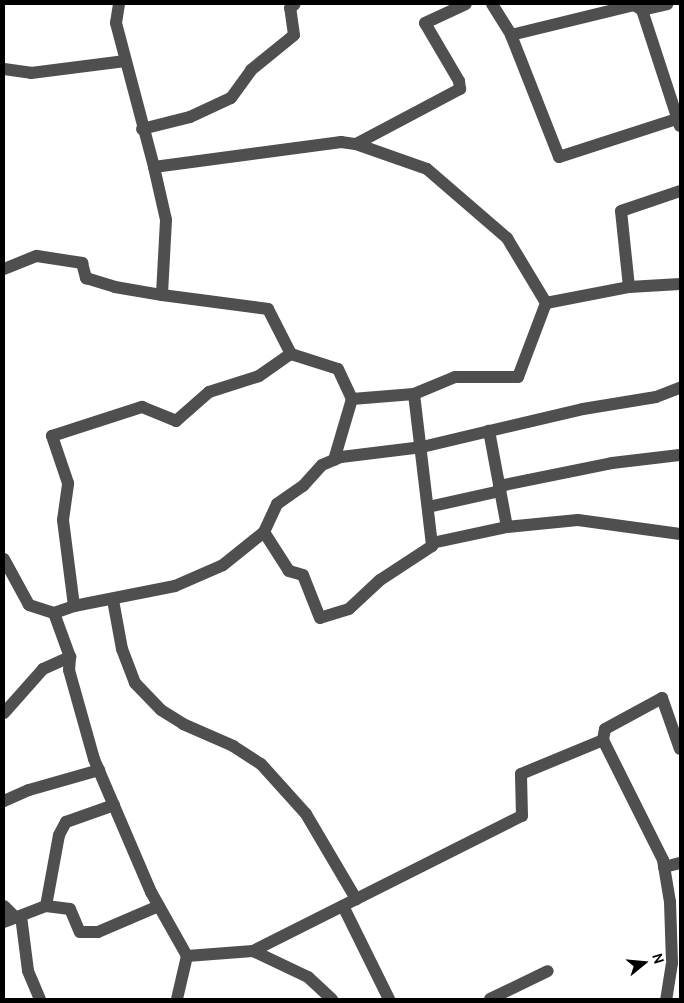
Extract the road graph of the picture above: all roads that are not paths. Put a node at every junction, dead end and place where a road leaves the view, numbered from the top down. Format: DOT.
graph roads {
  1 [pos="119,4"];
  2 [pos="295,4"];
  3 [pos="466,4"];
  4 [pos="492,4"];
  5 [pos="668,4"];
  6 [pos="642,10"];
  7 [pos="511,35"];
  8 [pos="125,61"];
  9 [pos="4,69"];
  10 [pos="674,95"];
  11 [pos="679,123"];
  12 [pos="142,129"];
  13 [pos="356,144"];
  14 [pos="154,167"];
  15 [pos="680,191"];
  16 [pos="4,269"];
  17 [pos="680,284"];
  18 [pos="628,286"];
  19 [pos="162,295"];
  20 [pos="546,303"];
  21 [pos="291,354"];
  22 [pos="680,388"];
  23 [pos="414,394"];
  24 [pos="352,399"];
  25 [pos="489,431"];
  26 [pos="422,447"];
  27 [pos="680,455"];
  28 [pos="334,460"];
  29 [pos="500,488"];
  30 [pos="428,507"];
  31 [pos="507,527"];
  32 [pos="264,532"];
  33 [pos="680,534"];
  34 [pos="432,543"];
  35 [pos="4,559"];
  36 [pos="113,600"];
  37 [pos="74,606"];
  38 [pos="54,613"];
  39 [pos="70,657"];
  40 [pos="4,713"];
  41 [pos="603,740"];
  42 [pos="680,749"];
  43 [pos="99,770"];
  44 [pos="4,801"];
  45 [pos="114,805"];
  46 [pos="680,864"];
  47 [pos="664,867"];
  48 [pos="356,899"];
  49 [pos="4,906"];
  50 [pos="46,906"];
  51 [pos="159,906"];
  52 [pos="343,906"];
  53 [pos="13,919"];
  54 [pos="252,951"];
  55 [pos="187,956"];
  56 [pos="675,969"];
  57 [pos="548,971"];
  58 [pos="40,999"];
  59 [pos="177,999"];
  60 [pos="332,999"];
  61 [pos="389,999"];
  62 [pos="490,999"];
  63 [pos="666,999"];
  1 -- 8 [label="street"];
  2 -- 12 [label="street"];
  3 -- 13 [label="street"];
  4 -- 7 [label="street"];
  5 -- 6 [label="street"];
  6 -- 7 [label="street"];
  6 -- 10 [label="street"];
  7 -- 11 [label="street"];
  8 -- 9 [label="street"];
  8 -- 12 [label="street"];
  10 -- 11 [label="street"];
  12 -- 14 [label="street"];
  13 -- 14 [label="street"];
  13 -- 20 [label="street"];
  14 -- 19 [label="street"];
  15 -- 18 [label="street"];
  16 -- 19 [label="street"];
  17 -- 18 [label="street"];
  18 -- 20 [label="street"];
  19 -- 21 [label="street"];
  20 -- 23 [label="street"];
  21 -- 24 [label="street"];
  21 -- 37 [label="street"];
  22 -- 25 [label="street"];
  23 -- 24 [label="street"];
  23 -- 26 [label="street"];
  24 -- 28 [label="street"];
  25 -- 26 [label="street"];
  25 -- 29 [label="street"];
  26 -- 28 [label="street"];
  26 -- 30 [label="street"];
  27 -- 29 [label="street"];
  28 -- 32 [label="street"];
  29 -- 30 [label="street"];
  29 -- 31 [label="street"];
  30 -- 34 [label="street"];
  31 -- 33 [label="street"];
  31 -- 34 [label="street"];
  32 -- 34 [label="street"];
  32 -- 36 [label="street"];
  35 -- 38 [label="street"];
  36 -- 37 [label="street"];
  36 -- 48 [label="street"];
  37 -- 38 [label="street"];
  38 -- 39 [label="street"];
  39 -- 40 [label="street"];
  39 -- 43 [label="street"];
  41 -- 42 [label="street"];
  41 -- 47 [label="street"];
  41 -- 48 [label="street"];
  43 -- 44 [label="street"];
  43 -- 45 [label="street"];
  45 -- 50 [label="street"];
  45 -- 51 [label="street"];
  46 -- 47 [label="street"];
  47 -- 56 [label="street"];
  48 -- 52 [label="street"];
  49 -- 53 [label="street"];
  50 -- 51 [label="street"];
  50 -- 53 [label="street"];
  51 -- 55 [label="street"];
  52 -- 54 [label="street"];
  52 -- 61 [label="street"];
  53 -- 58 [label="street"];
  54 -- 55 [label="street"];
  54 -- 60 [label="street"];
  55 -- 59 [label="street"];
  56 -- 63 [label="street"];
  57 -- 62 [label="street"];
}
